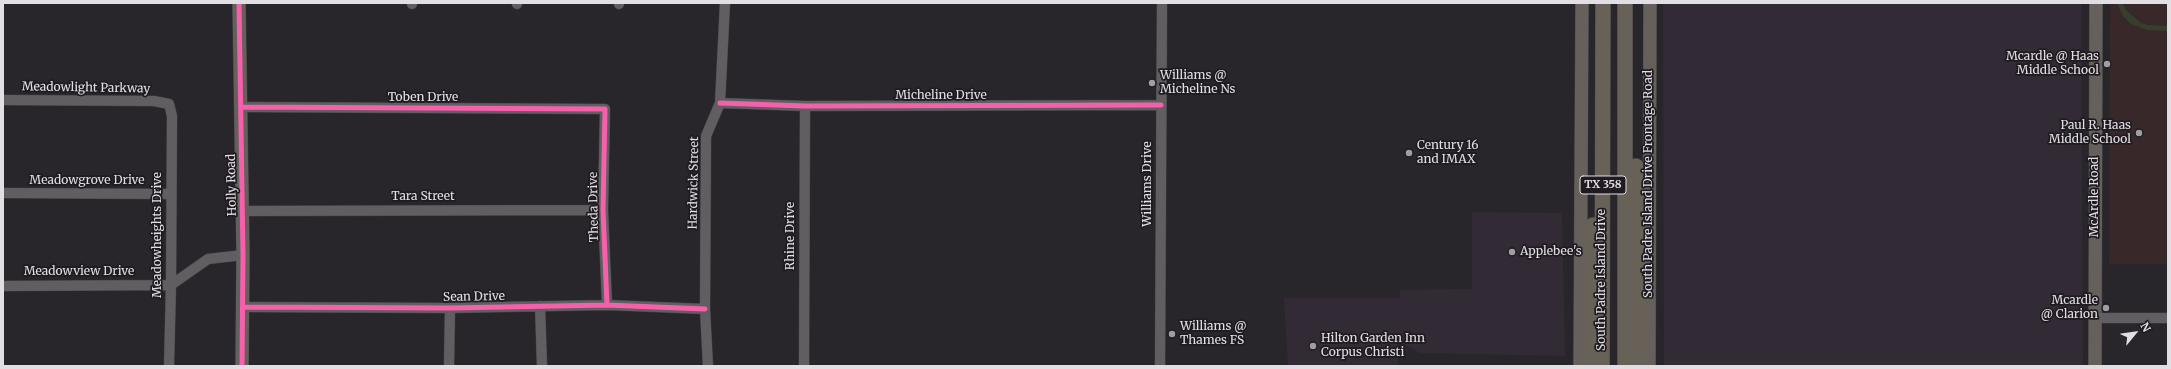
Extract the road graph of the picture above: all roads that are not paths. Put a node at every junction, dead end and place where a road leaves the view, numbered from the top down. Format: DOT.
graph roads {
  1 [pos="239,3"];
  2 [pos="725,3"];
  3 [pos="1162,3"];
  4 [pos="1582,3"];
  5 [pos="1603,3"];
  6 [pos="1626,3"];
  7 [pos="1650,3"];
  8 [pos="2096,3"];
  9 [pos="1626,37"];
  10 [pos="3,100"];
  11 [pos="169,104"];
  12 [pos="720,104"];
  13 [pos="1161,105"];
  14 [pos="805,106"];
  15 [pos="241,107"];
  16 [pos="604,109"];
  17 [pos="1603,116"];
  18 [pos="3,193"];
  19 [pos="170,194"];
  20 [pos="603,210"];
  21 [pos="242,211"];
  22 [pos="243,255"];
  23 [pos="171,285"];
  24 [pos="3,286"];
  25 [pos="608,305"];
  26 [pos="540,306"];
  27 [pos="243,307"];
  28 [pos="450,308"];
  29 [pos="706,308"];
  30 [pos="2095,318"];
  31 [pos="2168,318"];
  32 [pos="169,366"];
  33 [pos="242,366"];
  34 [pos="449,366"];
  35 [pos="542,366"];
  36 [pos="708,366"];
  37 [pos="804,366"];
  38 [pos="1160,366"];
  39 [pos="1580,366"];
  40 [pos="1590,366"];
  41 [pos="1602,366"];
  42 [pos="1625,366"];
  43 [pos="1640,366"];
  44 [pos="1649,366"];
  45 [pos="2095,366"];
  1 -- 15 [label="main road, Holly Road"];
  2 -- 12 [label="street, Hardwick Street"];
  3 -- 13 [label="street, Williams Drive"];
  4 -- 39 [label="main road"];
  5 -- 17 [label="highway, South Padre Island Drive / TX 358"];
  6 -- 9 [label="highway, South Padre Island Drive / TX 358"];
  7 -- 44 [label="main road, South Padre Island Drive Frontage Road"];
  8 -- 30 [label="main road, McArdle Road"];
  9 -- 42 [label="highway, South Padre Island Drive / TX 358"];
  9 -- 43 [label="highway"];
  10 -- 11 [label="street, Meadowlight Parkway"];
  11 -- 19 [label="street, Meadowheights Drive"];
  12 -- 14 [label="street, Micheline Drive"];
  12 -- 29 [label="street, Hardwick Street"];
  13 -- 14 [label="street, Micheline Drive"];
  13 -- 38 [label="street, Williams Drive"];
  14 -- 37 [label="street, Rhine Drive"];
  15 -- 16 [label="street, Toben Drive"];
  15 -- 21 [label="main road, Holly Road"];
  16 -- 20 [label="street, Theda Drive"];
  17 -- 40 [label="highway"];
  17 -- 41 [label="highway, South Padre Island Drive / TX 358"];
  18 -- 19 [label="street, Meadowgrove Drive"];
  19 -- 23 [label="street, Meadowheights Drive"];
  20 -- 21 [label="street, Tara Street"];
  20 -- 25 [label="street, Theda Drive"];
  21 -- 22 [label="main road, Holly Road"];
  22 -- 23 [label="street"];
  22 -- 27 [label="main road, Holly Road"];
  23 -- 24 [label="street, Meadowview Drive"];
  23 -- 32 [label="street, Meadowheights Drive"];
  25 -- 26 [label="street, Sean Drive"];
  25 -- 29 [label="street, Sean Drive"];
  26 -- 28 [label="street, Sean Drive"];
  26 -- 35 [label="street"];
  27 -- 28 [label="street, Sean Drive"];
  27 -- 33 [label="main road, Holly Road"];
  28 -- 34 [label="street"];
  29 -- 36 [label="street, Hardwick Street"];
  30 -- 31 [label="street"];
  30 -- 45 [label="main road, McArdle Road"];
}
